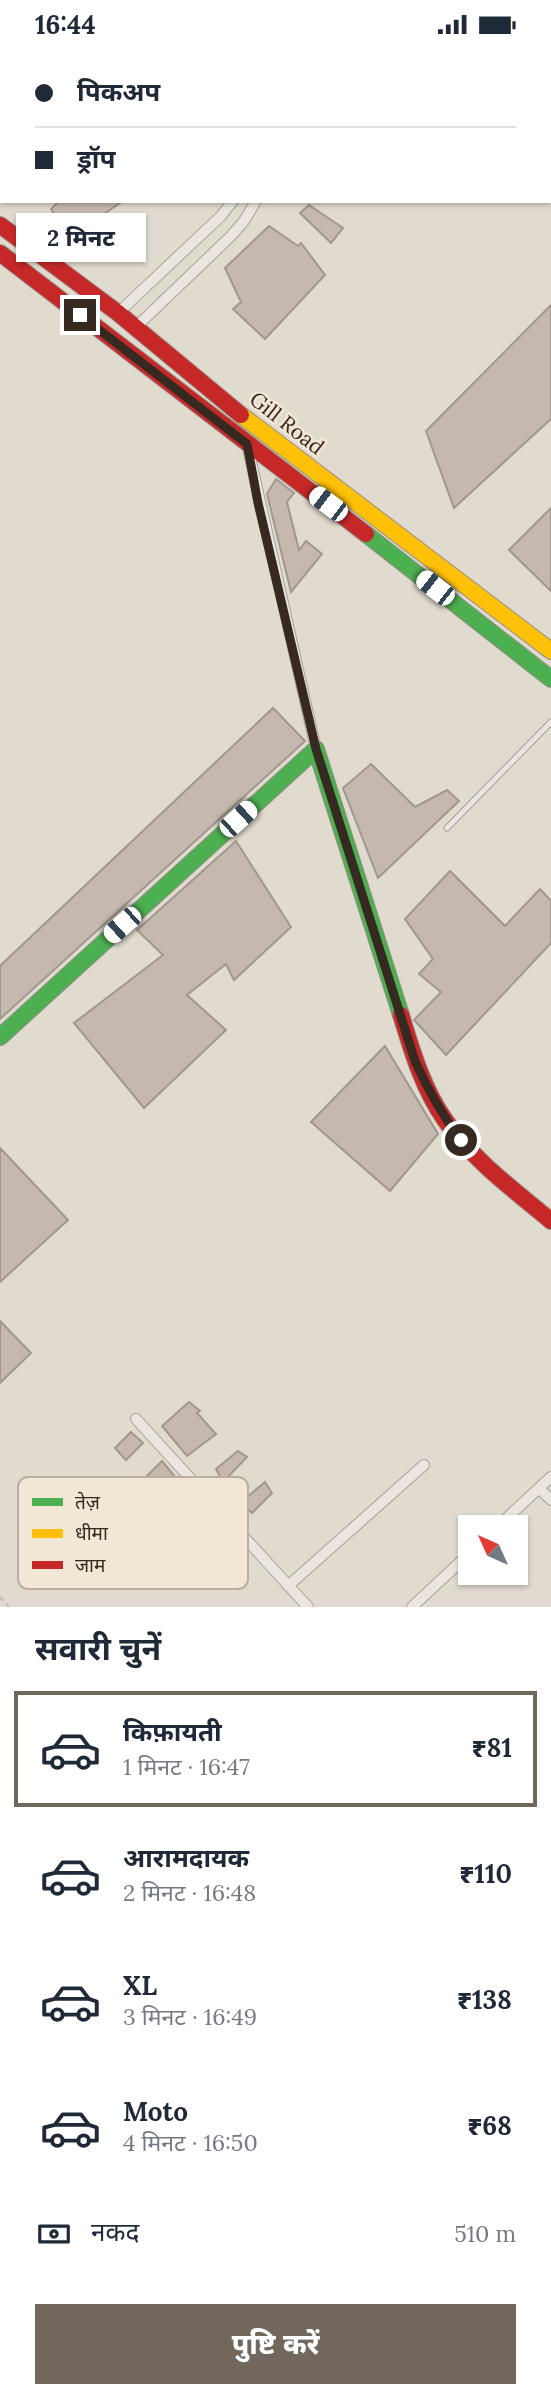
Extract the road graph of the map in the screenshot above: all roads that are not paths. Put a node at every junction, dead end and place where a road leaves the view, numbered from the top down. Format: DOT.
graph roads {
  1 [pos="231,203"];
  2 [pos="255,203"];
  3 [pos="0,225"];
  4 [pos="199,238"];
  5 [pos="213,253"];
  6 [pos="0,254"];
  7 [pos="145,287"];
  8 [pos="161,303"];
  9 [pos="118,313"];
  10 [pos="136,327"];
  11 [pos="247,444"];
  12 [pos="551,652"];
  13 [pos="551,679"];
  14 [pos="551,722"];
  15 [pos="316,749"];
  16 [pos="447,828"];
  17 [pos="0,1037"];
  18 [pos="551,1221"];
  19 [pos="136,1419"];
  20 [pos="424,1465"];
  21 [pos="189,1477"];
  22 [pos="551,1477"];
  23 [pos="539,1488"];
  24 [pos="551,1500"];
  25 [pos="510,1515"];
  26 [pos="248,1542"];
  27 [pos="458,1564"];
  28 [pos="288,1586"];
  29 [pos="308,1607"];
  30 [pos="412,1607"];
  1 -- 4 [label="street"];
  2 -- 5 [label="street"];
  3 -- 9 [label="main road, Gill Road"];
  4 -- 5 [label="street"];
  4 -- 7 [label="street"];
  5 -- 8 [label="street"];
  6 -- 11 [label="main road"];
  7 -- 8 [label="street"];
  7 -- 9 [label="street"];
  8 -- 10 [label="street"];
  9 -- 10 [label="main road, Gill Road"];
  10 -- 12 [label="main road, Gill Road"];
  11 -- 13 [label="main road"];
  11 -- 15 [label="street"];
  14 -- 16 [label="lane"];
  15 -- 17 [label="main road"];
  15 -- 18 [label="main road"];
  19 -- 21 [label="street"];
  20 -- 28 [label="street"];
  22 -- 23 [label="street"];
  23 -- 24 [label="street"];
  23 -- 25 [label="street"];
  26 -- 28 [label="street"];
  27 -- 30 [label="street"];
  28 -- 29 [label="street"];
}
